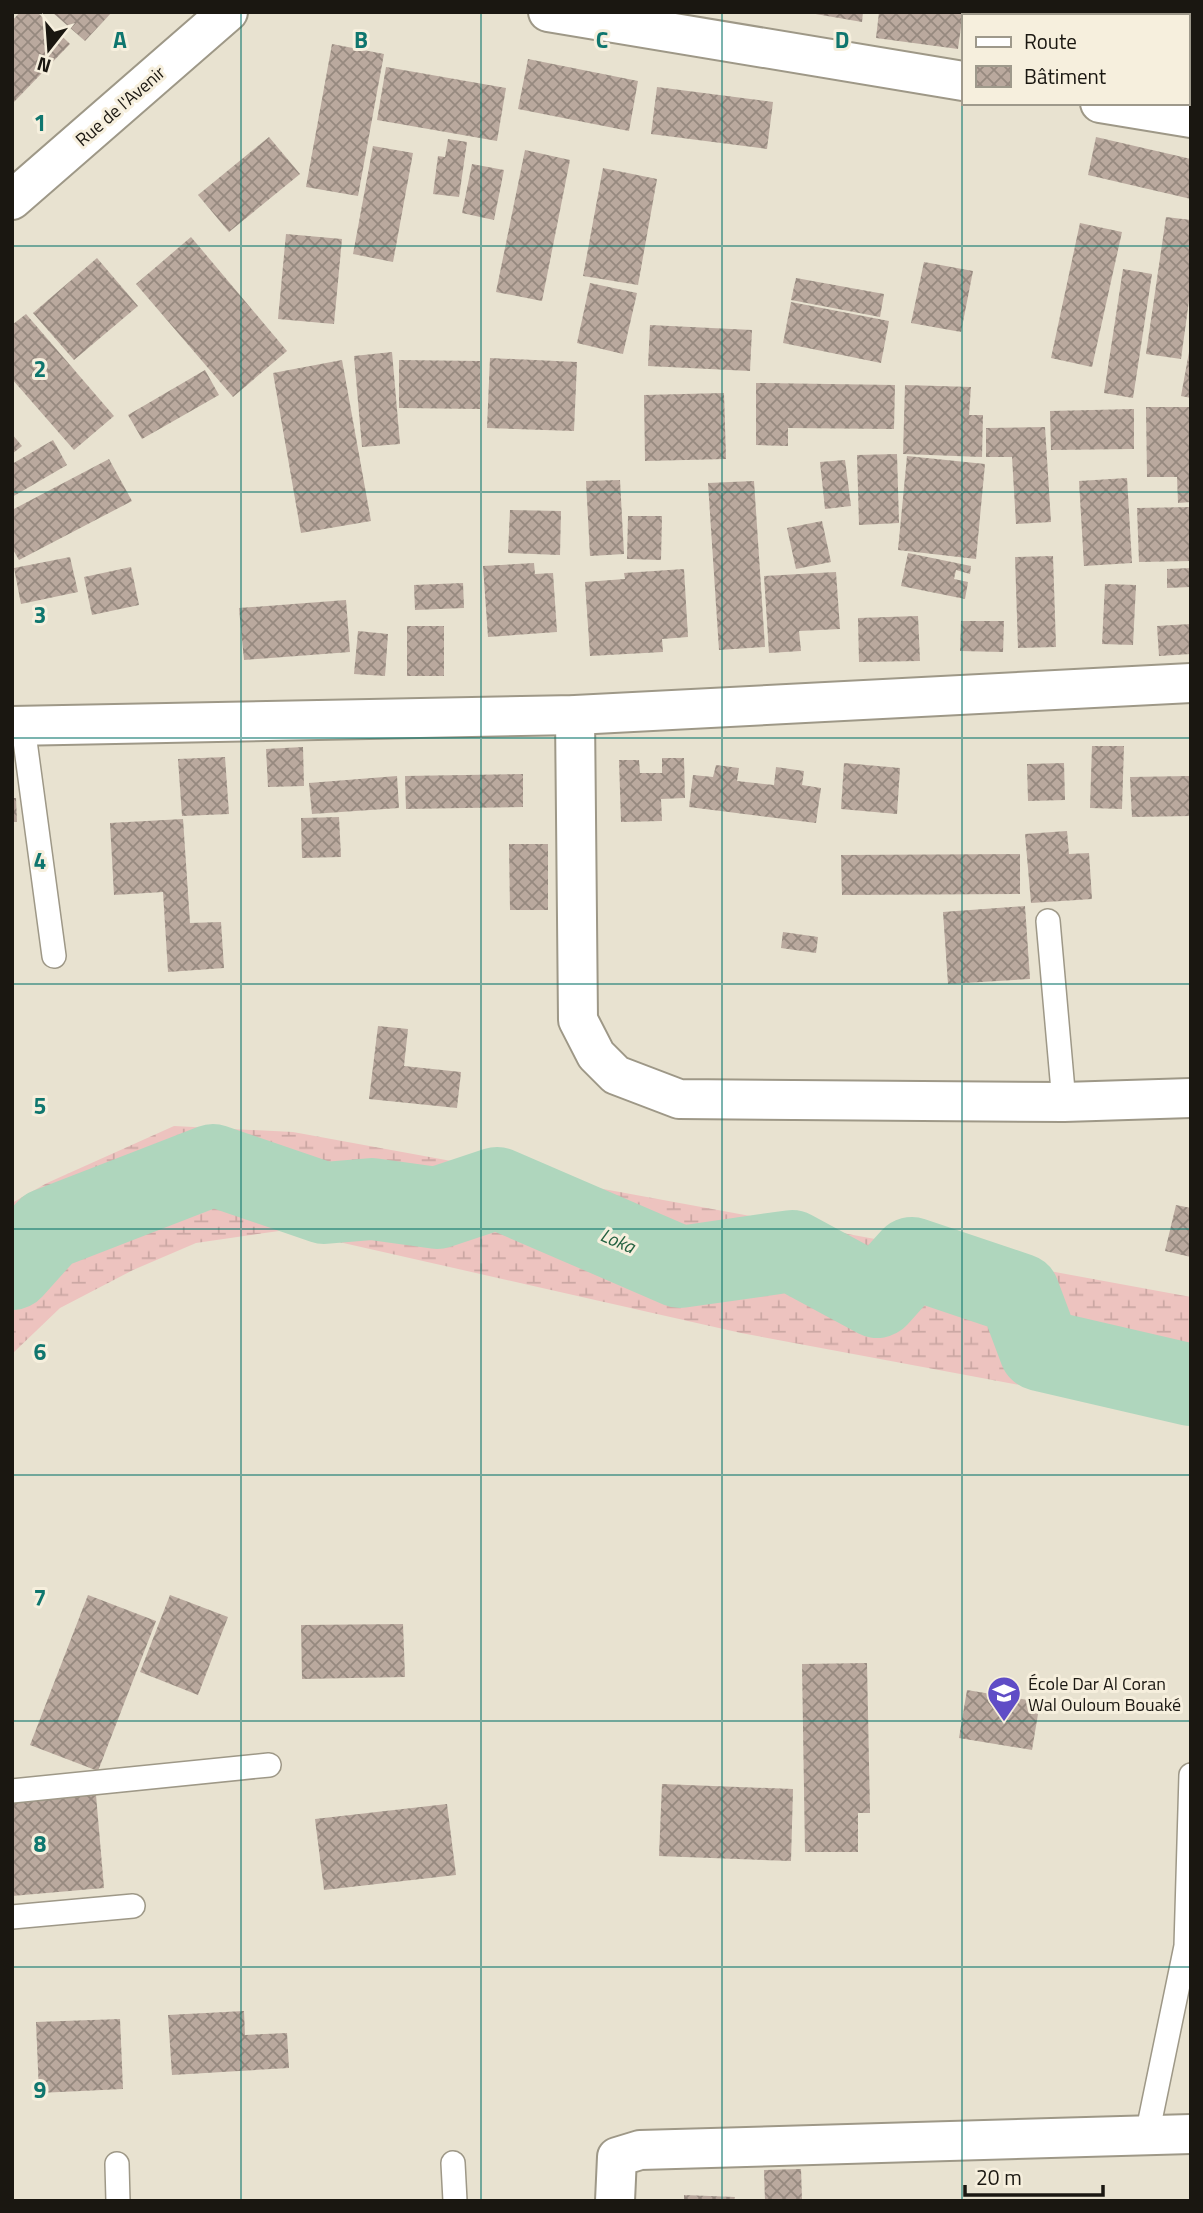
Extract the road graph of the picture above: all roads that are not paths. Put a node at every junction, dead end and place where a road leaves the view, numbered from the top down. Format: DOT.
graph roads {
  1 [pos="228,12"];
  2 [pos="548,12"];
  3 [pos="962,81"];
  4 [pos="1112,105"];
  5 [pos="1191,118"];
  6 [pos="12,200"];
  7 [pos="1191,683"];
  8 [pos="575,715"];
  9 [pos="18,726"];
  10 [pos="1048,921"];
  11 [pos="54,956"];
  12 [pos="1191,1098"];
  13 [pos="1064,1102"];
  14 [pos="269,1765"];
  15 [pos="1191,1775"];
  16 [pos="12,1791"];
  17 [pos="133,1906"];
  18 [pos="12,1917"];
  19 [pos="1191,2134"];
  20 [pos="1147,2135"];
  21 [pos="453,2163"];
  22 [pos="117,2164"];
  23 [pos="118,2201"];
  24 [pos="455,2201"];
  25 [pos="615,2201"];
  1 -- 6 [label="street, Rue de l'Avenir"];
  2 -- 3 [label="street"];
  4 -- 5 [label="street"];
  7 -- 8 [label="street"];
  8 -- 9 [label="street"];
  8 -- 13 [label="street"];
  9 -- 11 [label="lane"];
  10 -- 13 [label="lane"];
  12 -- 13 [label="street"];
  14 -- 16 [label="lane"];
  15 -- 20 [label="lane"];
  17 -- 18 [label="lane"];
  19 -- 20 [label="street"];
  20 -- 25 [label="street"];
  21 -- 24 [label="lane"];
  22 -- 23 [label="lane"];
}
